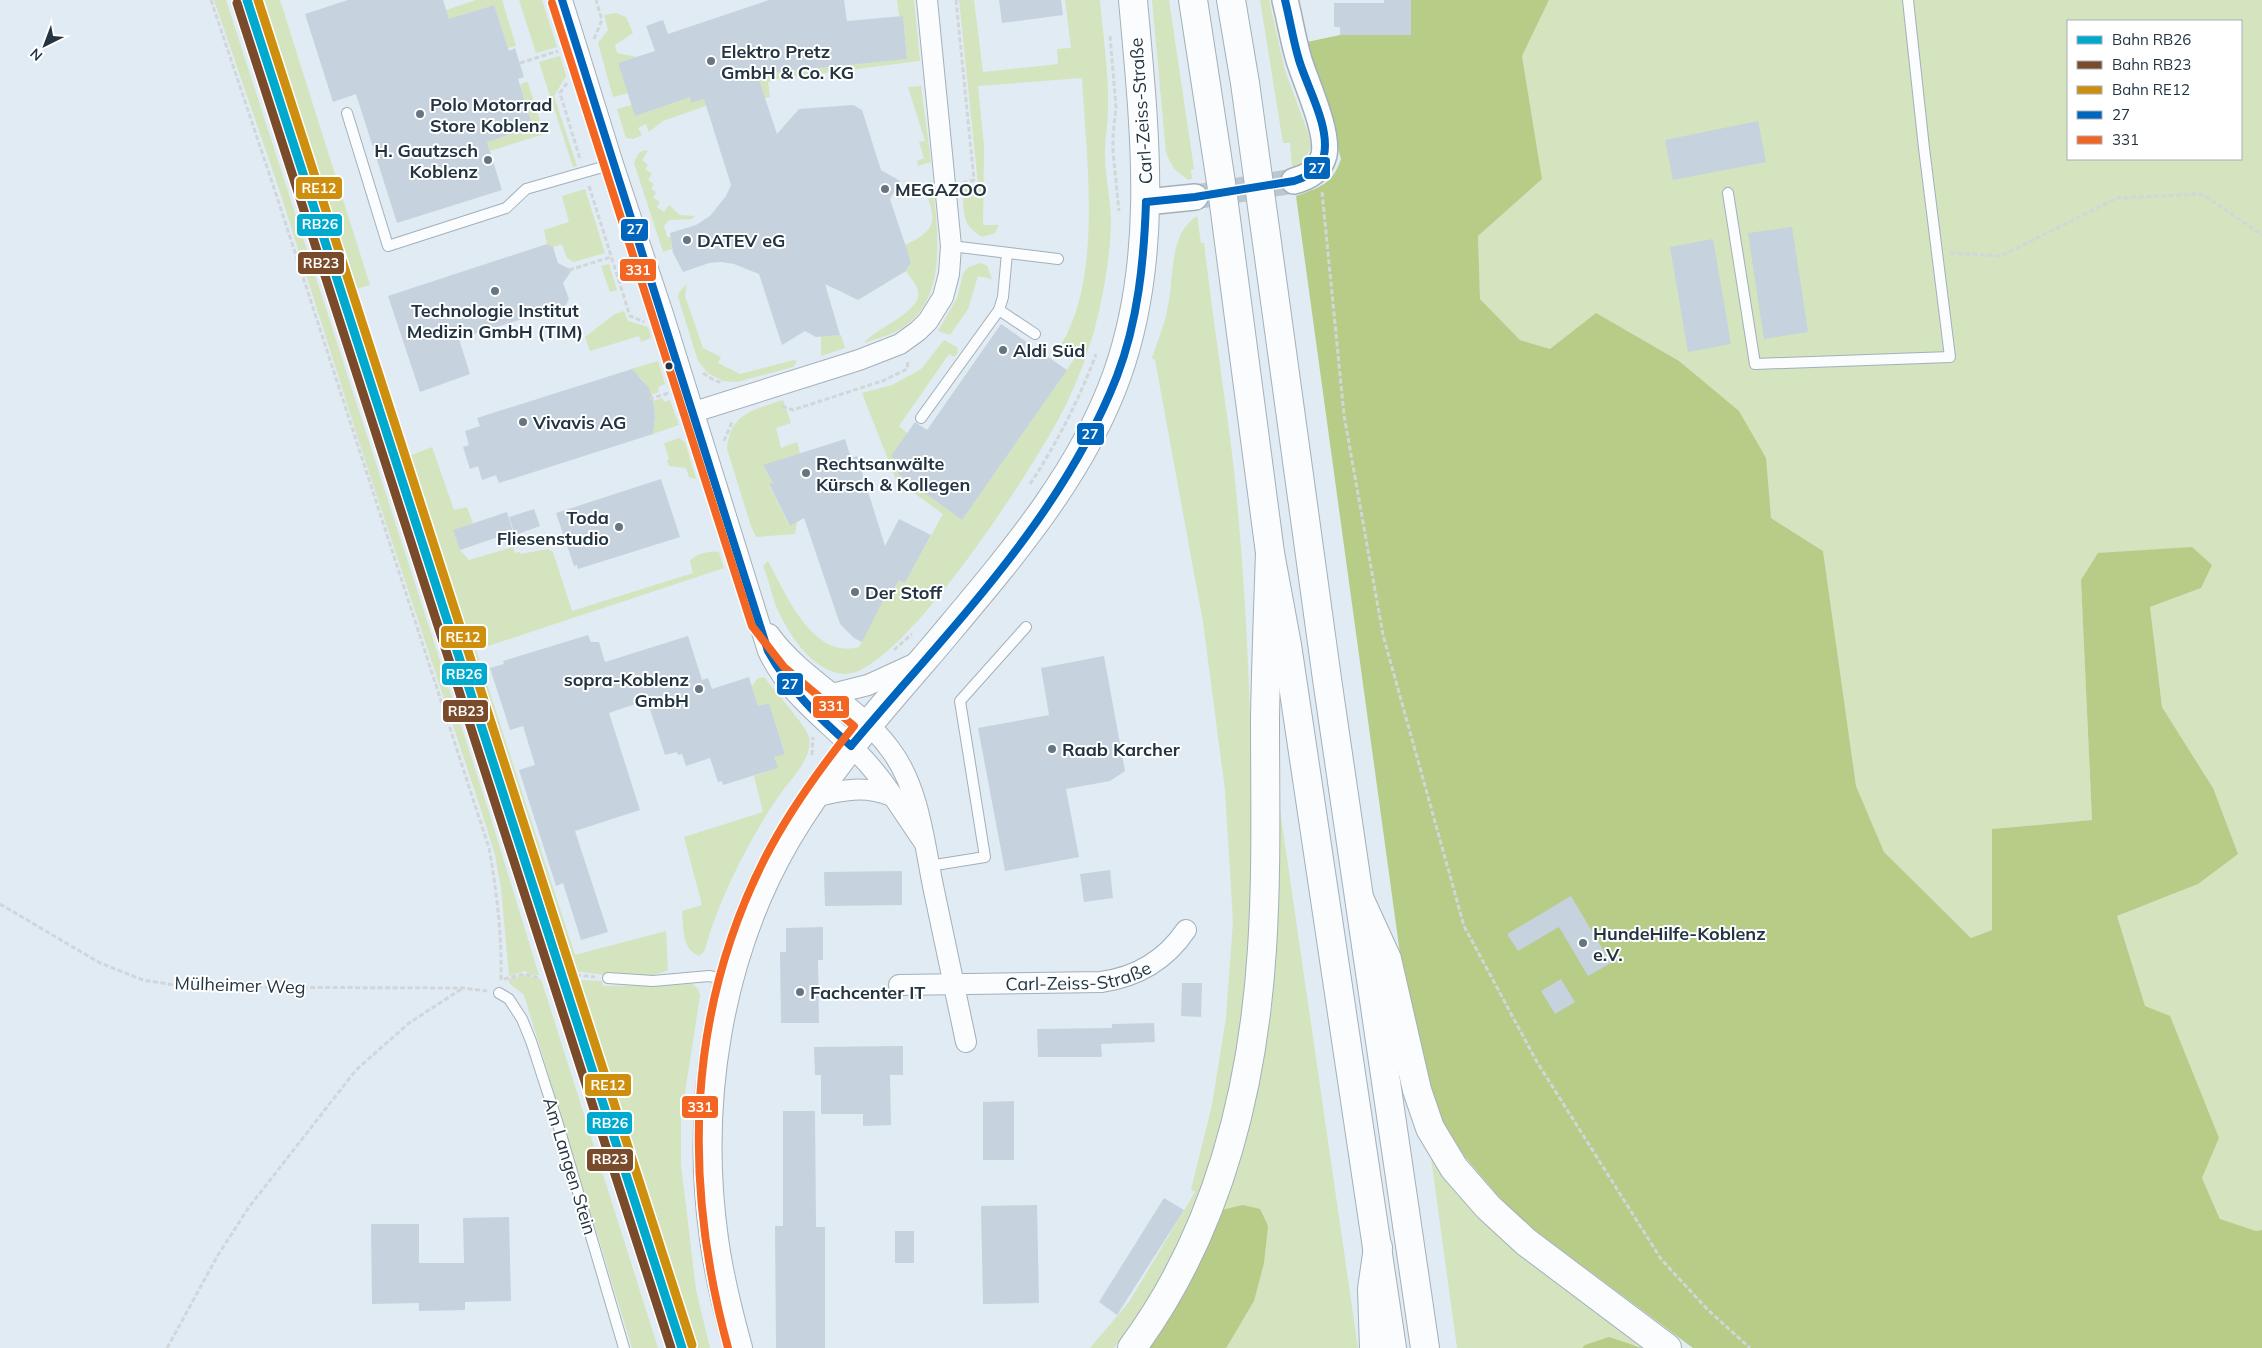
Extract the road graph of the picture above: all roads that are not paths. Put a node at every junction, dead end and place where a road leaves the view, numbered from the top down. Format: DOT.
graph roads {
  1 [pos="562,0"];
  2 [pos="927,0"];
  3 [pos="1133,0"];
  4 [pos="1193,0"];
  5 [pos="1231,0"];
  6 [pos="1285,0"];
  7 [pos="1908,0"];
  8 [pos="347,113"];
  9 [pos="613,164"];
  10 [pos="1294,180"];
  11 [pos="1728,193"];
  12 [pos="1195,197"];
  13 [pos="1146,202"];
  14 [pos="951,246"];
  15 [pos="1007,252"];
  16 [pos="1058,259"];
  17 [pos="999,310"];
  18 [pos="1035,334"];
  19 [pos="694,412"];
  20 [pos="921,418"];
  21 [pos="1270,553"];
  22 [pos="761,622"];
  23 [pos="1026,627"];
  24 [pos="923,659"];
  25 [pos="832,694"];
  26 [pos="868,725"];
  27 [pos="851,746"];
  28 [pos="892,796"];
  29 [pos="814,797"];
  30 [pos="924,842"];
  31 [pos="929,866"];
  32 [pos="1360,900"];
  33 [pos="1186,930"];
  34 [pos="608,978"];
  35 [pos="730,980"];
  36 [pos="953,984"];
  37 [pos="899,985"];
  38 [pos="499,993"];
  39 [pos="966,1042"];
  40 [pos="1378,1247"];
  41 [pos="624,1348"];
  42 [pos="738,1348"];
  43 [pos="1132,1348"];
  44 [pos="1374,1348"];
  45 [pos="1392,1348"];
  46 [pos="1425,1348"];
  47 [pos="1668,1348"];
  1 -- 9 [label="street"];
  2 -- 14 [label="street"];
  3 -- 13 [label="main road, Carl-Zeiss-Straße"];
  4 -- 21 [label="main road"];
  5 -- 32 [label="main road"];
  6 -- 10 [label="street"];
  7 -- 11 [label="lane"];
  8 -- 9 [label="lane"];
  9 -- 19 [label="street"];
  12 -- 13 [label="street"];
  13 -- 24 [label="main road, Carl-Zeiss-Straße"];
  14 -- 15 [label="lane"];
  14 -- 19 [label="street"];
  15 -- 16 [label="lane"];
  15 -- 17 [label="lane"];
  17 -- 18 [label="lane"];
  17 -- 20 [label="lane"];
  19 -- 22 [label="street"];
  21 -- 40 [label="main road"];
  21 -- 43 [label="main road"];
  22 -- 25 [label="street"];
  22 -- 27 [label="street"];
  23 -- 31 [label="lane"];
  24 -- 25 [label="street"];
  24 -- 26 [label="main road, Carl-Zeiss-Straße"];
  25 -- 26 [label="street"];
  26 -- 27 [label="main road, Carl-Zeiss-Straße"];
  26 -- 30 [label="street"];
  27 -- 28 [label="street"];
  27 -- 29 [label="main road, Carl-Zeiss-Straße"];
  28 -- 29 [label="street"];
  28 -- 30 [label="street"];
  29 -- 35 [label="main road, Carl-Zeiss-Straße"];
  30 -- 31 [label="street"];
  31 -- 36 [label="street"];
  32 -- 46 [label="main road"];
  32 -- 47 [label="main road"];
  33 -- 36 [label="street, Carl-Zeiss-Straße"];
  34 -- 35 [label="lane"];
  35 -- 42 [label="main road, Carl-Zeiss-Straße"];
  36 -- 37 [label="street, Carl-Zeiss-Straße"];
  36 -- 39 [label="street"];
  38 -- 41 [label="lane, Am Langen Stein"];
  40 -- 44 [label="main road"];
  40 -- 45 [label="main road"];
}
